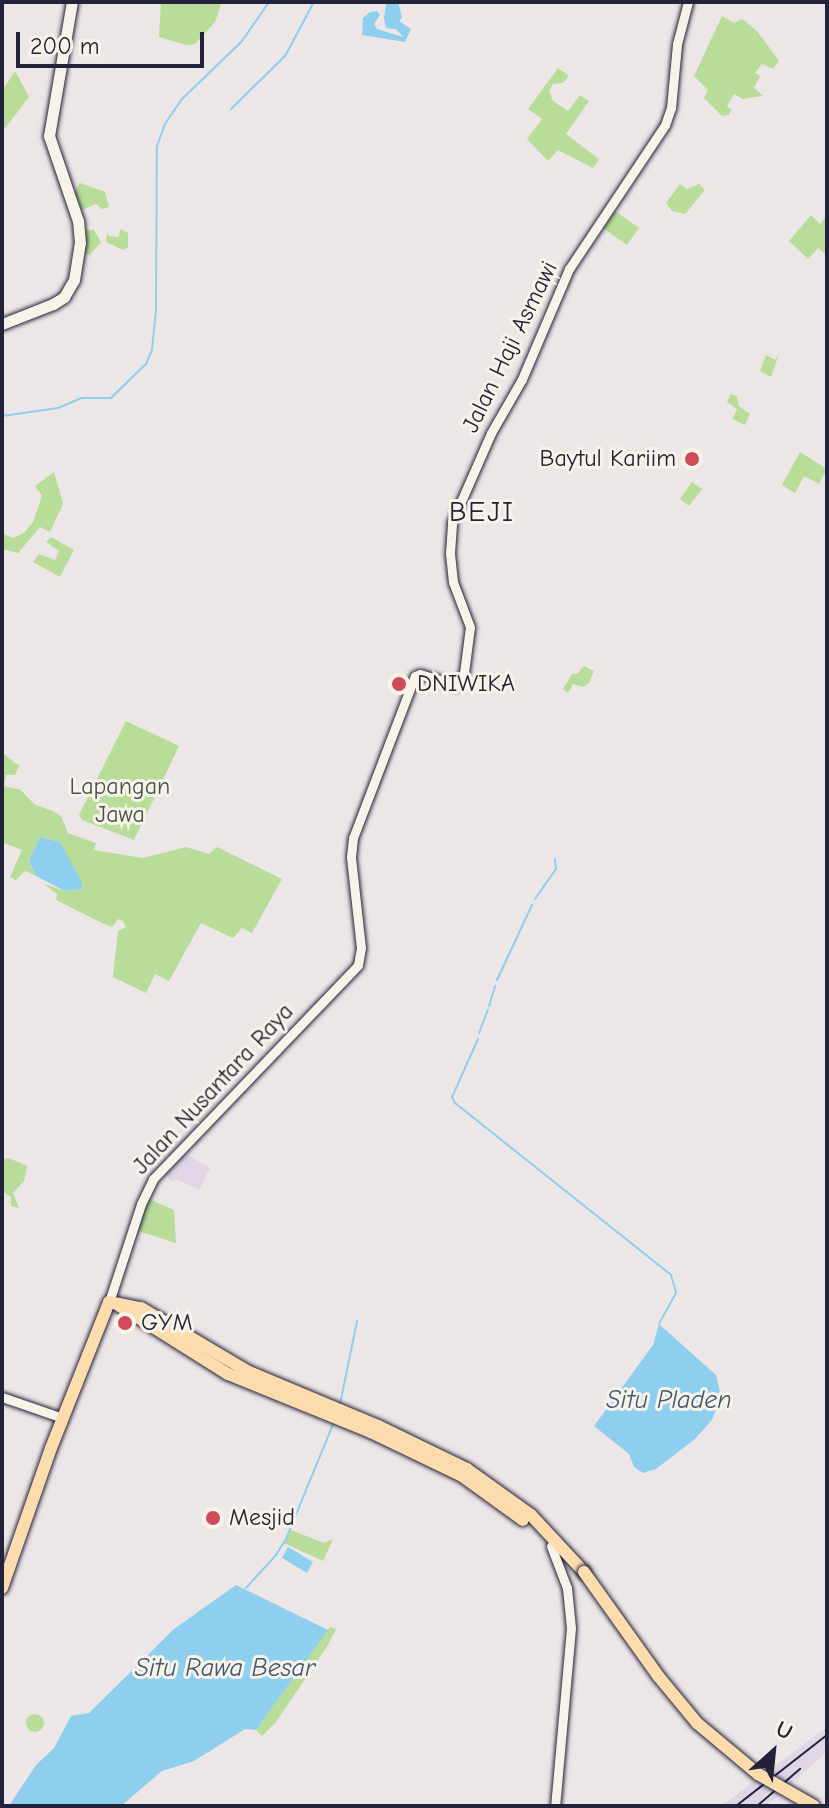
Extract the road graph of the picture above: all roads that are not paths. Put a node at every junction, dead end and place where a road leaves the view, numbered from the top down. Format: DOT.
graph roads {
  1 [pos="72,2"];
  2 [pos="688,2"];
  3 [pos="2,324"];
  4 [pos="418,675"];
  5 [pos="114,1304"];
  6 [pos="2,1397"];
  7 [pos="63,1418"];
  8 [pos="414,1447"];
  9 [pos="553,1553"];
  10 [pos="581,1574"];
  11 [pos="2,1588"];
  12 [pos="555,1806"];
  13 [pos="798,1806"];
  14 [pos="814,1806"];
  1 -- 3 [label="main road"];
  2 -- 4 [label="street, Jalan Haji Asmawi"];
  4 -- 5 [label="street, Jalan Nusantara Raya"];
  5 -- 7 [label="highway, Jalan Nusantara Raya"];
  5 -- 8 [label="highway"];
  6 -- 7 [label="street"];
  7 -- 11 [label="highway, Jalan Nusantara Raya"];
  8 -- 9 [label="highway"];
  8 -- 10 [label="highway"];
  9 -- 10 [label="highway"];
  9 -- 12 [label="street"];
  10 -- 13 [label="highway"];
  10 -- 14 [label="highway, bridge"];
}
